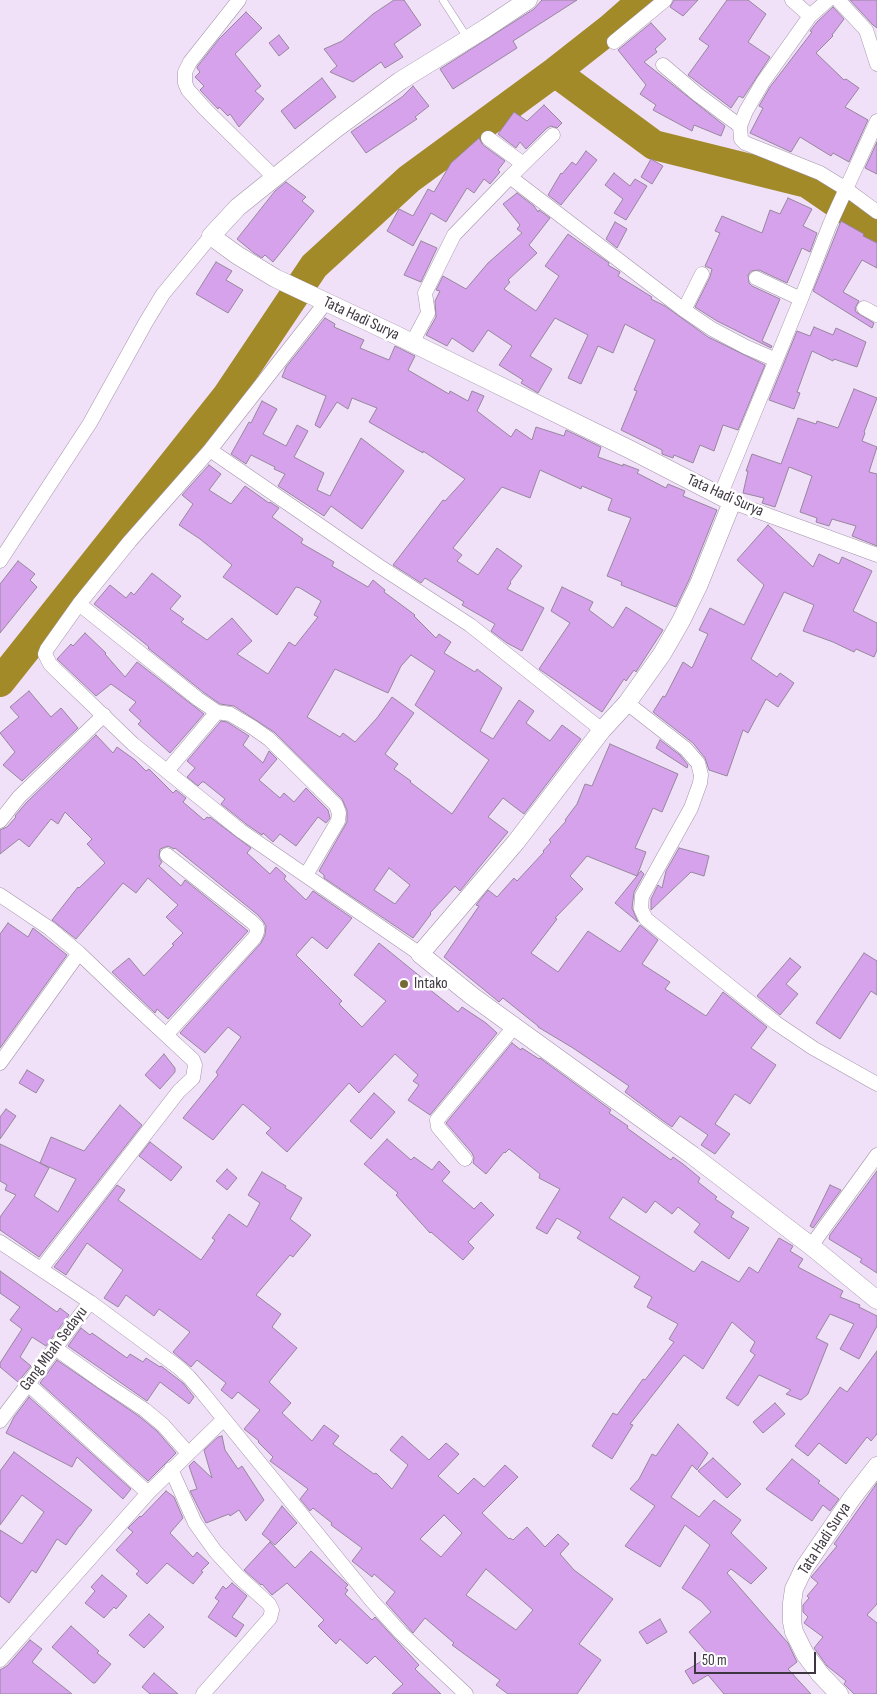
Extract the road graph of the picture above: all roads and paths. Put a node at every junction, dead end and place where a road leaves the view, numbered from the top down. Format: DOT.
graph roads {
  1 [pos="239,0"];
  2 [pos="443,0"];
  3 [pos="528,0"];
  4 [pos="665,0"];
  5 [pos="792,0"];
  6 [pos="828,0"];
  7 [pos="838,0"];
  8 [pos="810,16"];
  9 [pos="468,39"];
  10 [pos="614,42"];
  11 [pos="877,64"];
  12 [pos="663,65"];
  13 [pos="877,121"];
  14 [pos="740,126"];
  15 [pos="553,135"];
  16 [pos="488,138"];
  17 [pos="522,163"];
  18 [pos="274,177"];
  19 [pos="510,177"];
  20 [pos="844,192"];
  21 [pos="877,212"];
  22 [pos="211,236"];
  23 [pos="702,274"];
  24 [pos="756,278"];
  25 [pos="319,299"];
  26 [pos="801,299"];
  27 [pos="864,308"];
  28 [pos="684,310"];
  29 [pos="877,315"];
  30 [pos="412,342"];
  31 [pos="776,360"];
  32 [pos="210,450"];
  33 [pos="726,499"];
  34 [pos="877,555"];
  35 [pos="0,561"];
  36 [pos="79,604"];
  37 [pos="627,703"];
  38 [pos="217,712"];
  39 [pos="104,715"];
  40 [pos="602,730"];
  41 [pos="167,771"];
  42 [pos="0,821"];
  43 [pos="167,855"];
  44 [pos="306,875"];
  45 [pos="0,895"];
  46 [pos="80,953"];
  47 [pos="420,954"];
  48 [pos="514,1027"];
  49 [pos="166,1035"];
  50 [pos="0,1063"];
  51 [pos="877,1084"];
  52 [pos="877,1156"];
  53 [pos="465,1159"];
  54 [pos="0,1242"];
  55 [pos="811,1246"];
  56 [pos="41,1269"];
  57 [pos="877,1300"];
  58 [pos="90,1302"];
  59 [pos="55,1348"];
  60 [pos="28,1384"];
  61 [pos="224,1419"];
  62 [pos="0,1421"];
  63 [pos="188,1453"];
  64 [pos="877,1466"];
  65 [pos="172,1469"];
  66 [pos="148,1492"];
  67 [pos="0,1660"];
  68 [pos="203,1694"];
  69 [pos="466,1694"];
  70 [pos="839,1694"];
  1 -- 18 [label="street"];
  2 -- 9 [label="lane"];
  3 -- 9 [label="street"];
  4 -- 10 [label="street"];
  5 -- 8 [label="street"];
  6 -- 8 [label="street"];
  7 -- 11 [label="street"];
  8 -- 14 [label="street"];
  9 -- 18 [label="street"];
  12 -- 14 [label="street"];
  13 -- 20 [label="street"];
  14 -- 20 [label="street"];
  15 -- 17 [label="street"];
  16 -- 17 [label="street"];
  17 -- 19 [label="street"];
  18 -- 22 [label="street"];
  19 -- 28 [label="street"];
  19 -- 30 [label="street"];
  20 -- 21 [label="street"];
  20 -- 26 [label="street"];
  22 -- 25 [label="street, Tata Hadi Surya"];
  22 -- 35 [label="street"];
  23 -- 28 [label="street"];
  24 -- 26 [label="street"];
  25 -- 30 [label="street, Tata Hadi Surya"];
  25 -- 32 [label="street"];
  26 -- 31 [label="street"];
  27 -- 29 [label="street"];
  28 -- 31 [label="street"];
  30 -- 33 [label="street, Tata Hadi Surya"];
  31 -- 33 [label="street"];
  32 -- 36 [label="street"];
  32 -- 40 [label="street"];
  33 -- 34 [label="street, Tata Hadi Surya"];
  33 -- 37 [label="street"];
  36 -- 38 [label="street"];
  36 -- 39 [label="street"];
  37 -- 40 [label="street"];
  37 -- 51 [label="street"];
  38 -- 41 [label="street"];
  38 -- 44 [label="street"];
  39 -- 41 [label="street"];
  39 -- 42 [label="street"];
  40 -- 47 [label="street"];
  41 -- 44 [label="street"];
  43 -- 49 [label="street"];
  44 -- 47 [label="street"];
  45 -- 46 [label="street"];
  46 -- 49 [label="street"];
  46 -- 50 [label="street"];
  47 -- 48 [label="street"];
  48 -- 53 [label="street"];
  48 -- 55 [label="street"];
  49 -- 56 [label="street"];
  52 -- 55 [label="street"];
  54 -- 56 [label="street"];
  55 -- 57 [label="street"];
  56 -- 58 [label="street"];
  58 -- 59 [label="street, Gang Mbah Sedayu"];
  58 -- 61 [label="street"];
  59 -- 60 [label="street, Gang Mbah Sedayu"];
  59 -- 63 [label="street"];
  60 -- 62 [label="street, Gang Mbah Sedayu"];
  60 -- 66 [label="street"];
  61 -- 63 [label="street"];
  61 -- 69 [label="street"];
  63 -- 65 [label="street"];
  64 -- 70 [label="street, Tata Hadi Surya"];
  65 -- 66 [label="street"];
  65 -- 68 [label="street"];
  66 -- 67 [label="street"];
}
